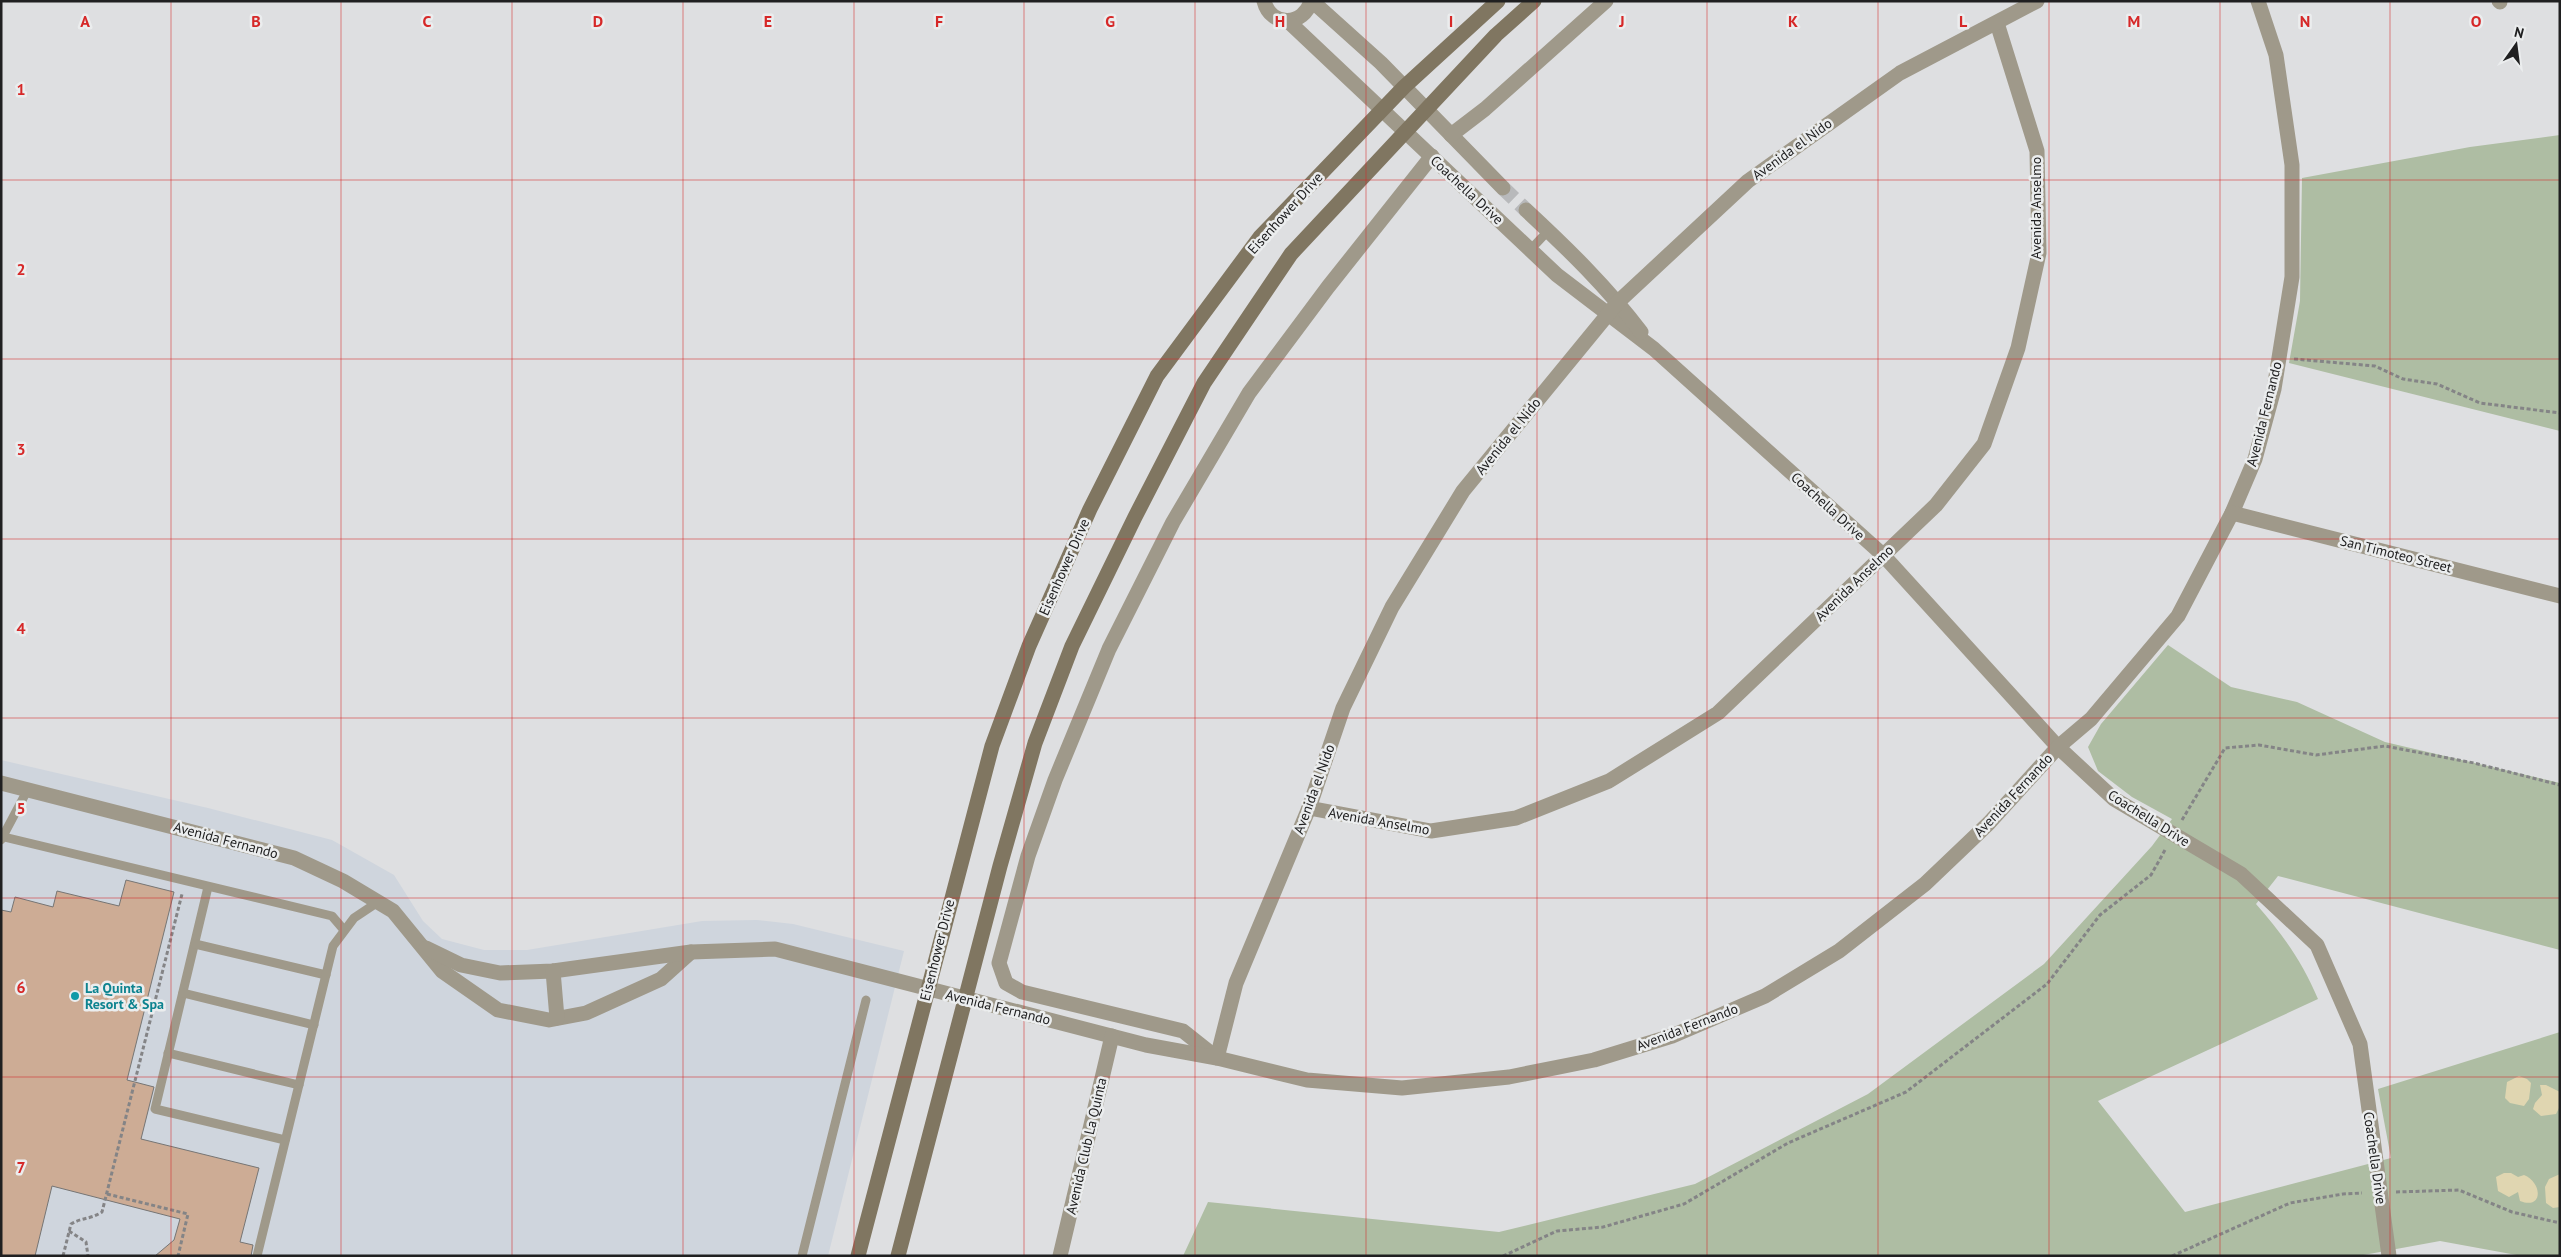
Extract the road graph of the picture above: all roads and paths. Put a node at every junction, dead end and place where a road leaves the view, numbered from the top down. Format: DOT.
graph roads {
  1 [pos="1264,1"];
  2 [pos="1312,1"];
  3 [pos="1498,1"];
  4 [pos="1534,1"];
  5 [pos="1606,1"];
  6 [pos="2037,1"];
  7 [pos="2258,1"];
  8 [pos="1289,22"];
  9 [pos="1997,23"];
  10 [pos="1404,87"];
  11 [pos="1382,110"];
  12 [pos="1427,110"];
  13 [pos="1406,132"];
  14 [pos="1451,135"];
  15 [pos="1432,156"];
  16 [pos="1503,188"];
  17 [pos="1526,210"];
  18 [pos="1548,231"];
  19 [pos="1530,250"];
  20 [pos="1613,308"];
  21 [pos="2291,359"];
  22 [pos="2560,413"];
  23 [pos="2232,513"];
  24 [pos="1882,555"];
  25 [pos="2560,596"];
  26 [pos="2058,747"];
  27 [pos="1,783"];
  28 [pos="2560,785"];
  29 [pos="28,789"];
  30 [pos="1309,808"];
  31 [pos="2174,835"];
  32 [pos="3,839"];
  33 [pos="185,881"];
  34 [pos="208,887"];
  35 [pos="378,902"];
  36 [pos="344,930"];
  37 [pos="194,944"];
  38 [pos="426,948"];
  39 [pos="690,952"];
  40 [pos="553,971"];
  41 [pos="326,975"];
  42 [pos="928,989"];
  43 [pos="182,994"];
  44 [pos="965,997"];
  45 [pos="866,1000"];
  46 [pos="557,1018"];
  47 [pos="314,1025"];
  48 [pos="1112,1036"];
  49 [pos="168,1053"];
  50 [pos="1217,1058"];
  51 [pos="299,1086"];
  52 [pos="285,1140"];
  53 [pos="107,1194"];
  54 [pos="69,1231"];
  55 [pos="63,1256"];
  56 [pos="88,1256"];
  57 [pos="178,1256"];
  58 [pos="256,1256"];
  59 [pos="802,1256"];
  60 [pos="858,1256"];
  61 [pos="898,1256"];
  62 [pos="1060,1256"];
  63 [pos="1503,1256"];
  64 [pos="2389,1256"];
  1 -- 8 [label="street, Coachella Drive"];
  2 -- 8 [label="street, Coachella Drive"];
  2 -- 10 [label="street, Coachella Drive"];
  3 -- 10 [label="main road, Eisenhower Drive"];
  4 -- 12 [label="main road"];
  5 -- 14 [label="street"];
  6 -- 9 [label="street, Avenida el Nido"];
  7 -- 23 [label="street, Avenida Fernando"];
  8 -- 11 [label="street, Coachella Drive"];
  9 -- 20 [label="street, Avenida el Nido"];
  9 -- 24 [label="street, Avenida Anselmo"];
  10 -- 11 [label="main road, Eisenhower Drive"];
  10 -- 12 [label="street, Coachella Drive"];
  11 -- 13 [label="street, Coachella Drive"];
  11 -- 42 [label="main road, Eisenhower Drive"];
  12 -- 13 [label="main road"];
  12 -- 14 [label="street, Coachella Drive"];
  13 -- 15 [label="street, Coachella Drive"];
  13 -- 44 [label="main road"];
  14 -- 16 [label="street, Coachella Drive"];
  15 -- 19 [label="street, Coachella Drive"];
  15 -- 50 [label="street, Avenida Fernando"];
  17 -- 18 [label="street, Coachella Drive"];
  18 -- 19 [label="lane"];
  18 -- 20 [label="street, Coachella Drive"];
  19 -- 20 [label="street, Coachella Drive"];
  20 -- 24 [label="street, Coachella Drive"];
  20 -- 30 [label="street, Avenida el Nido"];
  21 -- 22 [label="path"];
  23 -- 25 [label="street, San Timoteo Street"];
  23 -- 26 [label="street, Avenida Fernando"];
  24 -- 26 [label="street, Coachella Drive"];
  24 -- 30 [label="street, Avenida Anselmo"];
  26 -- 31 [label="street, Coachella Drive"];
  26 -- 50 [label="street, Avenida Fernando"];
  27 -- 29 [label="street, Avenida Fernando"];
  28 -- 31 [label="path"];
  29 -- 32 [label="lane"];
  29 -- 35 [label="street, Avenida Fernando"];
  30 -- 50 [label="street, Avenida el Nido"];
  31 -- 63 [label="path"];
  31 -- 64 [label="street, Coachella Drive"];
  32 -- 33 [label="lane"];
  33 -- 34 [label="lane"];
  33 -- 53 [label="path"];
  34 -- 36 [label="lane"];
  34 -- 37 [label="lane"];
  35 -- 36 [label="lane"];
  35 -- 38 [label="street, Avenida Fernando"];
  36 -- 41 [label="lane"];
  37 -- 41 [label="lane"];
  37 -- 43 [label="lane"];
  38 -- 40 [label="street, Avenida Fernando"];
  38 -- 46 [label="street, Avenida Fernando"];
  39 -- 40 [label="street, Avenida Fernando"];
  39 -- 42 [label="street, Avenida Fernando"];
  39 -- 46 [label="street, Avenida Fernando"];
  40 -- 46 [label="street"];
  41 -- 47 [label="lane"];
  42 -- 44 [label="street, Avenida Fernando"];
  42 -- 60 [label="main road, Eisenhower Drive"];
  43 -- 47 [label="lane"];
  43 -- 49 [label="lane"];
  44 -- 48 [label="street, Avenida Fernando"];
  44 -- 61 [label="main road"];
  45 -- 59 [label="lane"];
  47 -- 51 [label="lane"];
  48 -- 50 [label="street, Avenida Fernando"];
  48 -- 62 [label="street, Avenida Club La Quinta"];
  49 -- 51 [label="lane"];
  49 -- 52 [label="lane"];
  51 -- 52 [label="lane"];
  52 -- 58 [label="lane"];
  53 -- 54 [label="path"];
  53 -- 57 [label="path"];
  54 -- 55 [label="path"];
  54 -- 56 [label="path"];
}
